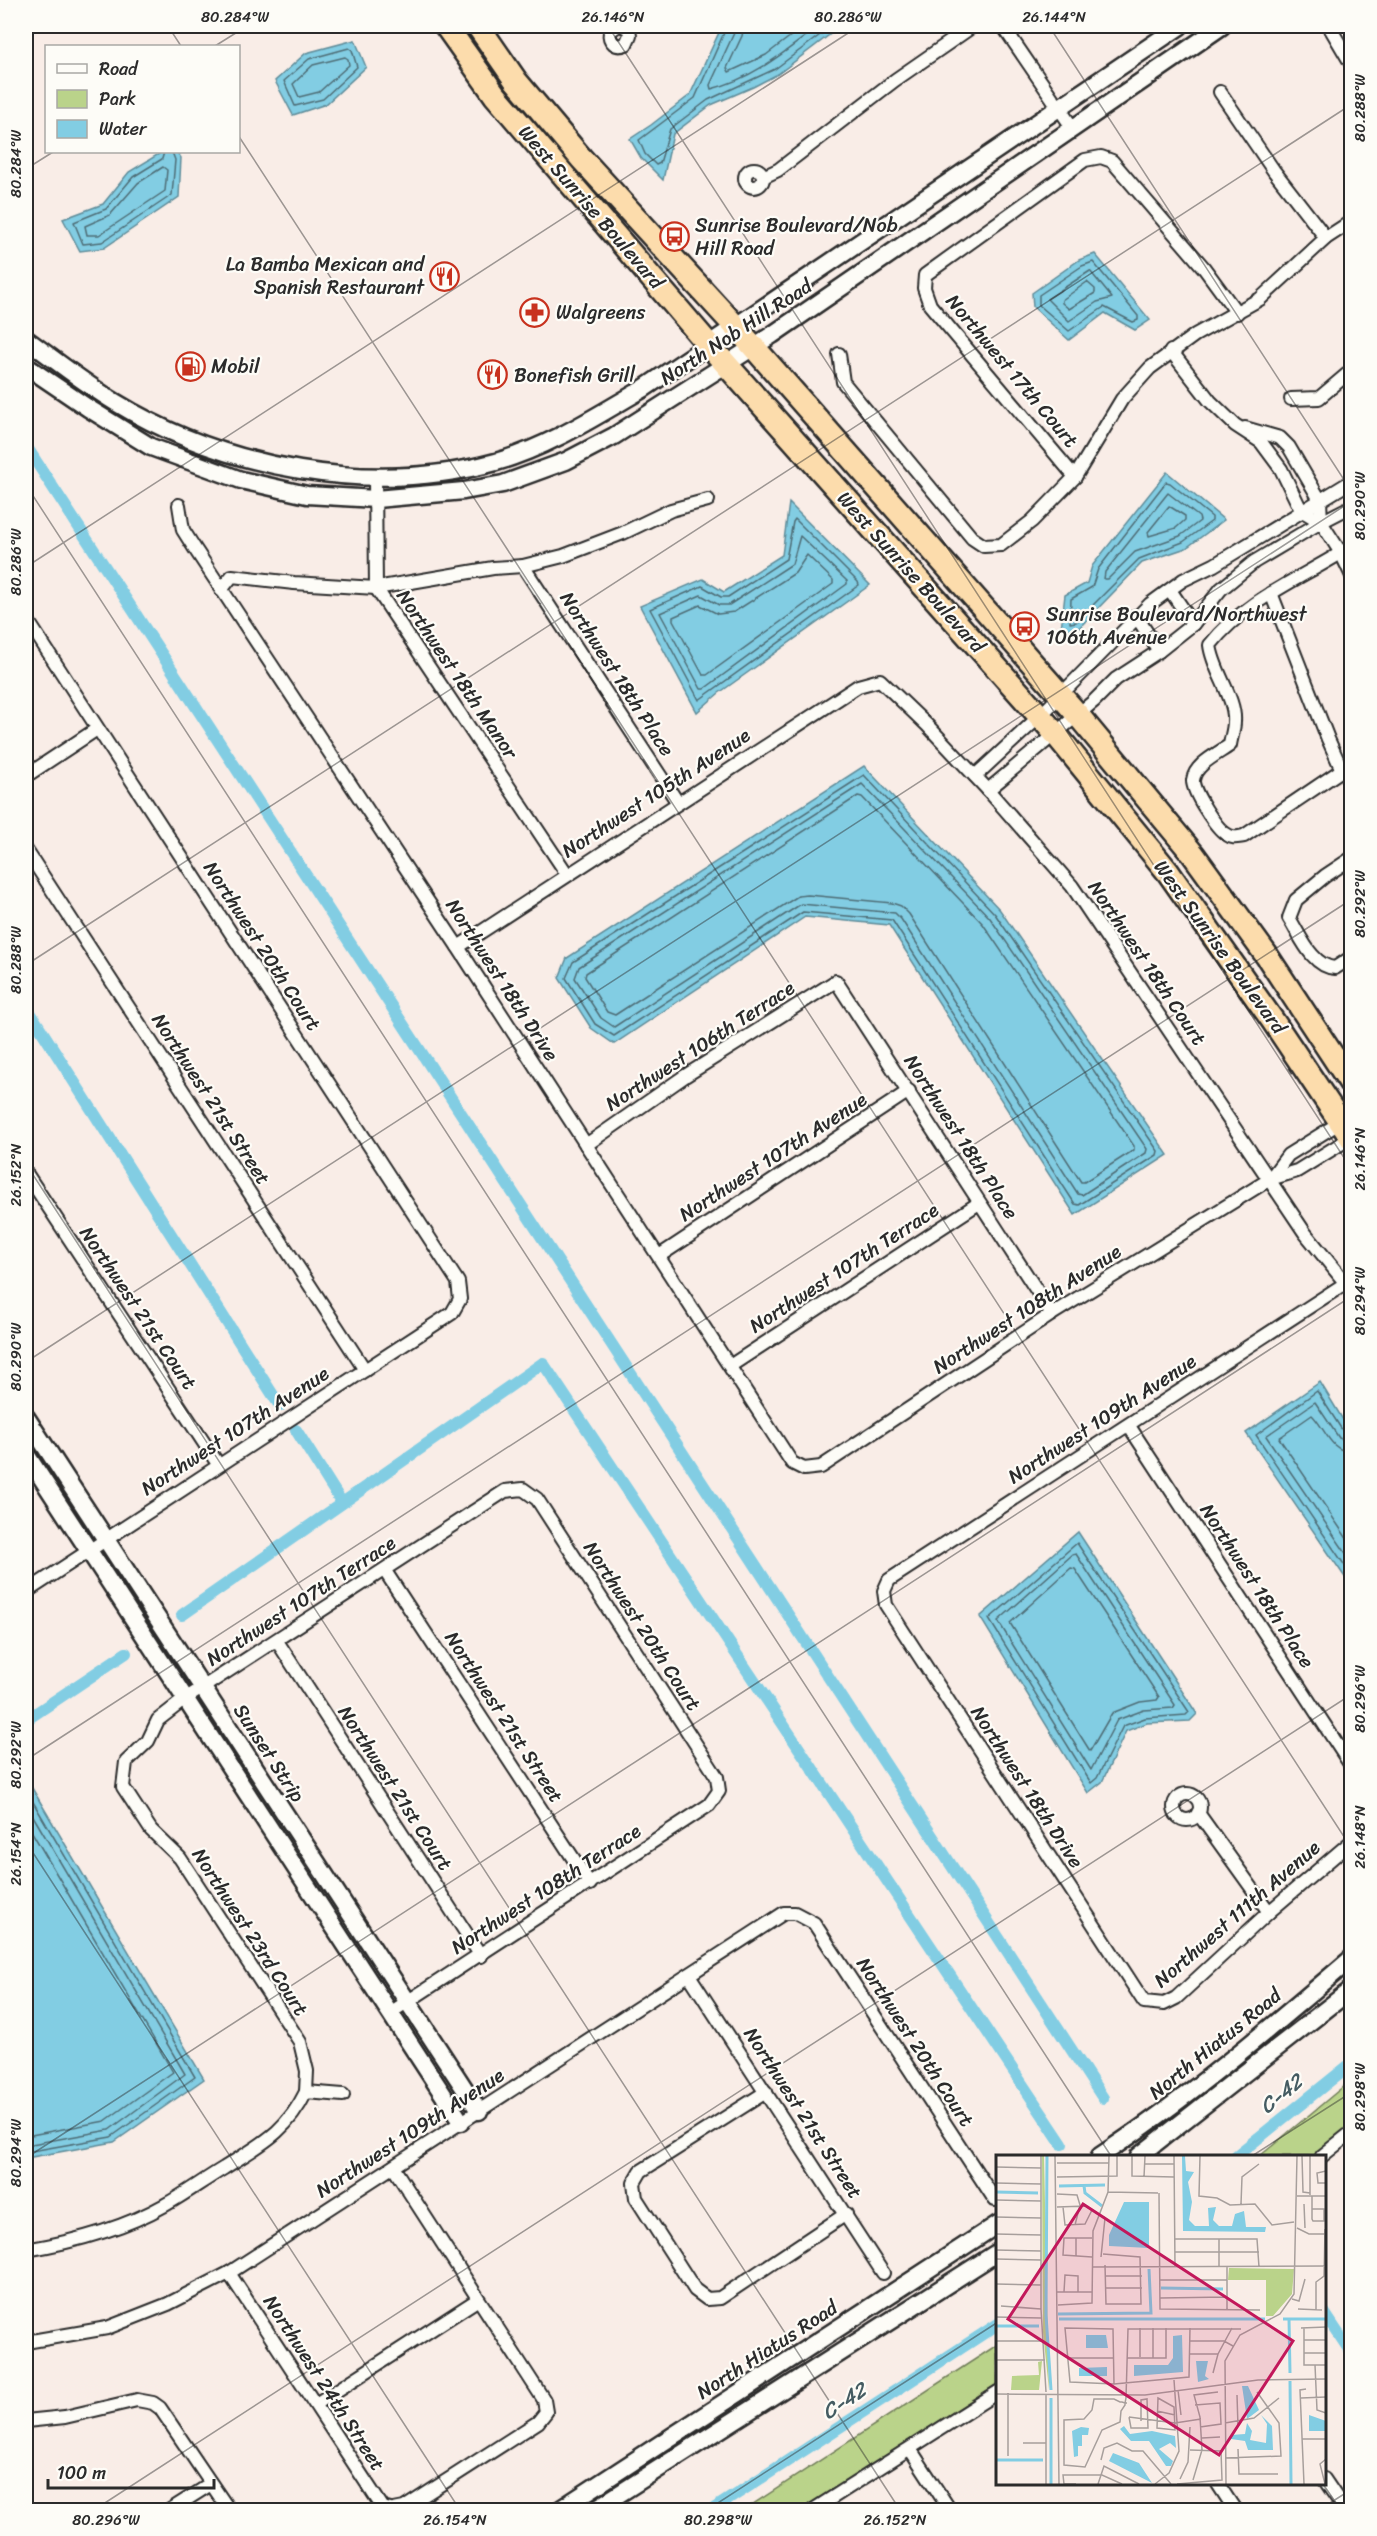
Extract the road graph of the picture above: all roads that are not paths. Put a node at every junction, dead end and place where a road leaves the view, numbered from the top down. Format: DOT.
graph roads {
  1 [pos="446,26"];
  2 [pos="478,26"];
  3 [pos="973,26"];
  4 [pos="1003,26"];
  5 [pos="1180,26"];
  6 [pos="1222,26"];
  7 [pos="1329,26"];
  8 [pos="1352,65"];
  9 [pos="1220,92"];
  10 [pos="1059,108"];
  11 [pos="1072,127"];
  12 [pos="763,177"];
  13 [pos="1352,221"];
  14 [pos="1326,238"];
  15 [pos="1237,314"];
  16 [pos="735,326"];
  17 [pos="26,339"];
  18 [pos="708,344"];
  19 [pos="752,348"];
  20 [pos="1171,351"];
  21 [pos="839,354"];
  22 [pos="726,364"];
  23 [pos="26,366"];
  24 [pos="1352,370"];
  25 [pos="1291,399"];
  26 [pos="1235,425"];
  27 [pos="375,477"];
  28 [pos="1075,477"];
  29 [pos="1352,481"];
  30 [pos="376,499"];
  31 [pos="708,500"];
  32 [pos="1320,500"];
  33 [pos="179,505"];
  34 [pos="1352,506"];
  35 [pos="1301,510"];
  36 [pos="1321,522"];
  37 [pos="1346,550"];
  38 [pos="523,566"];
  39 [pos="1352,576"];
  40 [pos="376,588"];
  41 [pos="221,590"];
  42 [pos="1170,590"];
  43 [pos="1271,593"];
  44 [pos="1137,616"];
  45 [pos="26,618"];
  46 [pos="1193,624"];
  47 [pos="1159,651"];
  48 [pos="880,680"];
  49 [pos="1060,696"];
  50 [pos="1077,714"];
  51 [pos="1047,724"];
  52 [pos="98,729"];
  53 [pos="1347,766"];
  54 [pos="26,776"];
  55 [pos="975,776"];
  56 [pos="988,790"];
  57 [pos="678,803"];
  58 [pos="26,850"];
  59 [pos="1352,858"];
  60 [pos="567,874"];
  61 [pos="458,947"];
  62 [pos="1352,957"];
  63 [pos="836,981"];
  64 [pos="1352,1085"];
  65 [pos="909,1092"];
  66 [pos="1349,1130"];
  67 [pos="586,1145"];
  68 [pos="26,1173"];
  69 [pos="1270,1179"];
  70 [pos="979,1203"];
  71 [pos="658,1256"];
  72 [pos="1349,1287"];
  73 [pos="460,1299"];
  74 [pos="1052,1314"];
  75 [pos="730,1366"];
  76 [pos="365,1370"];
  77 [pos="26,1417"];
  78 [pos="1129,1426"];
  79 [pos="26,1454"];
  80 [pos="218,1464"];
  81 [pos="804,1469"];
  82 [pos="523,1489"];
  83 [pos="106,1539"];
  84 [pos="88,1551"];
  85 [pos="385,1571"];
  86 [pos="884,1591"];
  87 [pos="26,1592"];
  88 [pos="276,1641"];
  89 [pos="202,1688"];
  90 [pos="185,1699"];
  91 [pos="1352,1767"];
  92 [pos="123,1773"];
  93 [pos="719,1791"];
  94 [pos="1198,1813"];
  95 [pos="1352,1842"];
  96 [pos="590,1884"];
  97 [pos="1269,1912"];
  98 [pos="795,1913"];
  99 [pos="481,1956"];
  100 [pos="1352,1958"];
  101 [pos="689,1975"];
  102 [pos="1352,1989"];
  103 [pos="408,2002"];
  104 [pos="1144,2002"];
  105 [pos="390,2013"];
  106 [pos="306,2092"];
  107 [pos="766,2092"];
  108 [pos="343,2094"];
  109 [pos="479,2111"];
  110 [pos="461,2122"];
  111 [pos="1352,2132"];
  112 [pos="1103,2155"];
  113 [pos="1142,2155"];
  114 [pos="1324,2155"];
  115 [pos="393,2167"];
  116 [pos="995,2200"];
  117 [pos="846,2214"];
  118 [pos="996,2225"];
  119 [pos="26,2250"];
  120 [pos="996,2253"];
  121 [pos="229,2273"];
  122 [pos="883,2273"];
  123 [pos="477,2300"];
  124 [pos="26,2342"];
  125 [pos="996,2393"];
  126 [pos="316,2404"];
  127 [pos="700,2419"];
  128 [pos="26,2421"];
  129 [pos="711,2436"];
  130 [pos="910,2449"];
  131 [pos="1326,2482"];
  132 [pos="212,2484"];
  133 [pos="1219,2485"];
  134 [pos="170,2511"];
  135 [pos="229,2511"];
  136 [pos="392,2511"];
  137 [pos="559,2511"];
  138 [pos="594,2511"];
  139 [pos="813,2511"];
  140 [pos="950,2511"];
  141 [pos="1235,2511"];
  142 [pos="1345,2511"];
  1 -- 18 [label="highway, West Sunrise Boulevard"];
  2 -- 16 [label="highway, West Sunrise Boulevard"];
  3 -- 12 [label="street"];
  4 -- 10 [label="street"];
  5 -- 10 [label="main road, North Nob Hill Road"];
  6 -- 11 [label="main road, North Nob Hill Road"];
  7 -- 8 [label="street"];
  9 -- 14 [label="street"];
  10 -- 11 [label="street"];
  10 -- 16 [label="main road, North Nob Hill Road"];
  11 -- 19 [label="main road, North Nob Hill Road"];
  13 -- 14 [label="street"];
  14 -- 15 [label="street"];
  15 -- 20 [label="street"];
  15 -- 28 [label="street, Northwest 17th Court"];
  16 -- 18 [label="main road, North Nob Hill Road"];
  16 -- 19 [label="highway, West Sunrise Boulevard"];
  17 -- 27 [label="main road, North Nob Hill Road"];
  18 -- 22 [label="highway, West Sunrise Boulevard"];
  18 -- 27 [label="main road, North Nob Hill Road"];
  19 -- 22 [label="main road, North Nob Hill Road"];
  19 -- 49 [label="highway, West Sunrise Boulevard"];
  20 -- 26 [label="street"];
  20 -- 28 [label="street"];
  21 -- 28 [label="street"];
  22 -- 30 [label="main road, North Nob Hill Road"];
  22 -- 51 [label="highway, West Sunrise Boulevard"];
  23 -- 30 [label="main road, North Nob Hill Road"];
  24 -- 25 [label="street"];
  26 -- 32 [label="street"];
  26 -- 35 [label="street"];
  27 -- 30 [label="street, Northwest 18th Manor"];
  29 -- 32 [label="street"];
  30 -- 40 [label="street, Northwest 18th Manor"];
  31 -- 38 [label="street"];
  32 -- 35 [label="street"];
  32 -- 36 [label="street"];
  33 -- 41 [label="street, Northwest 18th Drive"];
  34 -- 36 [label="street"];
  35 -- 36 [label="street"];
  35 -- 42 [label="street"];
  36 -- 37 [label="street"];
  36 -- 46 [label="street"];
  37 -- 39 [label="street"];
  37 -- 43 [label="street"];
  38 -- 40 [label="street"];
  38 -- 57 [label="street, Northwest 18th Place"];
  40 -- 41 [label="street"];
  40 -- 60 [label="street, Northwest 18th Manor"];
  41 -- 61 [label="street, Northwest 18th Drive"];
  42 -- 44 [label="street"];
  42 -- 46 [label="street"];
  43 -- 53 [label="street"];
  43 -- 53 [label="street"];
  44 -- 47 [label="street"];
  44 -- 49 [label="street"];
  45 -- 52 [label="street, Northwest 20th Court"];
  46 -- 47 [label="street"];
  47 -- 50 [label="street"];
  48 -- 55 [label="street, Northwest 18th Court"];
  48 -- 57 [label="street, Northwest 105th Avenue"];
  49 -- 50 [label="highway, West Sunrise Boulevard"];
  49 -- 51 [label="street"];
  50 -- 51 [label="street"];
  50 -- 64 [label="highway, West Sunrise Boulevard"];
  51 -- 55 [label="street"];
  51 -- 56 [label="street"];
  51 -- 66 [label="highway, West Sunrise Boulevard"];
  52 -- 54 [label="street"];
  52 -- 73 [label="street, Northwest 20th Court"];
  55 -- 56 [label="street, Northwest 18th Court"];
  56 -- 69 [label="street, Northwest 18th Court"];
  57 -- 60 [label="street, Northwest 105th Avenue"];
  58 -- 76 [label="street, Northwest 21st Street"];
  59 -- 62 [label="street"];
  60 -- 61 [label="street, Northwest 105th Avenue"];
  61 -- 67 [label="street, Northwest 18th Drive"];
  63 -- 65 [label="street, Northwest 18th Place"];
  63 -- 67 [label="street, Northwest 106th Terrace"];
  65 -- 70 [label="street, Northwest 18th Place"];
  65 -- 71 [label="street, Northwest 107th Avenue"];
  66 -- 69 [label="street, Northwest 108th Avenue"];
  66 -- 69 [label="street, Northwest 108th Avenue"];
  67 -- 71 [label="street, Northwest 18th Drive"];
  68 -- 80 [label="street, Northwest 21st Court"];
  69 -- 72 [label="street, Northwest 18th Court"];
  69 -- 74 [label="street, Northwest 108th Avenue"];
  70 -- 74 [label="street, Northwest 18th Place"];
  70 -- 75 [label="street, Northwest 107th Terrace"];
  71 -- 75 [label="street, Northwest 18th Drive"];
  72 -- 78 [label="street, Northwest 109th Avenue"];
  73 -- 76 [label="street, Northwest 107th Avenue"];
  74 -- 81 [label="street, Northwest 108th Avenue"];
  75 -- 81 [label="street, Northwest 18th Drive"];
  76 -- 80 [label="street, Northwest 107th Avenue"];
  77 -- 83 [label="main road, Sunset Strip"];
  78 -- 86 [label="street, Northwest 109th Avenue"];
  78 -- 91 [label="street, Northwest 18th Place"];
  79 -- 84 [label="main road, Sunset Strip"];
  80 -- 83 [label="street, Northwest 107th Avenue"];
  82 -- 85 [label="street, Northwest 107th Terrace"];
  82 -- 93 [label="street, Northwest 20th Court"];
  83 -- 84 [label="street, Northwest 107th Avenue"];
  83 -- 89 [label="main road, Sunset Strip"];
  84 -- 87 [label="street, Northwest 107th Avenue"];
  84 -- 90 [label="main road, Sunset Strip"];
  85 -- 88 [label="street, Northwest 107th Terrace"];
  85 -- 96 [label="street, Northwest 21st Street"];
  86 -- 104 [label="street, Northwest 18th Drive"];
  88 -- 89 [label="street, Northwest 107th Terrace"];
  88 -- 99 [label="street, Northwest 21st Court"];
  89 -- 90 [label="street, Northwest 107th Terrace"];
  89 -- 103 [label="main road, Sunset Strip"];
  90 -- 92 [label="street, Northwest 107th Terrace"];
  90 -- 105 [label="main road, Sunset Strip"];
  92 -- 106 [label="street, Northwest 23rd Court"];
  93 -- 96 [label="street, Northwest 108th Terrace"];
  94 -- 97 [label="street"];
  95 -- 97 [label="street, Northwest 111th Avenue"];
  96 -- 99 [label="street, Northwest 108th Terrace"];
  97 -- 104 [label="street, Northwest 111th Avenue"];
  98 -- 101 [label="street, Northwest 109th Avenue"];
  98 -- 116 [label="street, Northwest 20th Court"];
  99 -- 103 [label="street, Northwest 108th Terrace"];
  100 -- 112 [label="main road, North Hiatus Road"];
  101 -- 107 [label="street, Northwest 21st Street"];
  101 -- 109 [label="street, Northwest 109th Avenue"];
  102 -- 113 [label="main road, North Hiatus Road"];
  103 -- 105 [label="street, Northwest 108th Terrace"];
  103 -- 109 [label="main road, Sunset Strip"];
  105 -- 110 [label="main road, Sunset Strip"];
  106 -- 108 [label="street"];
  106 -- 119 [label="street"];
  107 -- 117 [label="street, Northwest 21st Street"];
  107 -- 117 [label="street"];
  109 -- 110 [label="street, Northwest 109th Avenue"];
  110 -- 115 [label="street, Northwest 109th Avenue"];
  111 -- 114 [label="street"];
  115 -- 121 [label="street, Northwest 109th Avenue"];
  115 -- 123 [label="street"];
  117 -- 122 [label="street, Northwest 21st Street"];
  118 -- 127 [label="main road, North Hiatus Road"];
  120 -- 129 [label="main road"];
  121 -- 124 [label="street, Northwest 109th Avenue"];
  121 -- 126 [label="street, Northwest 24th Street"];
  123 -- 126 [label="street"];
  123 -- 136 [label="street"];
  125 -- 130 [label="street"];
  126 -- 136 [label="street, Northwest 24th Street"];
  127 -- 129 [label="main road"];
  127 -- 137 [label="main road, North Hiatus Road"];
  128 -- 132 [label="street"];
  129 -- 138 [label="main road"];
  130 -- 139 [label="street"];
  130 -- 140 [label="street"];
  131 -- 142 [label="street"];
  132 -- 134 [label="street"];
  132 -- 135 [label="street"];
  133 -- 141 [label="street"];
}
